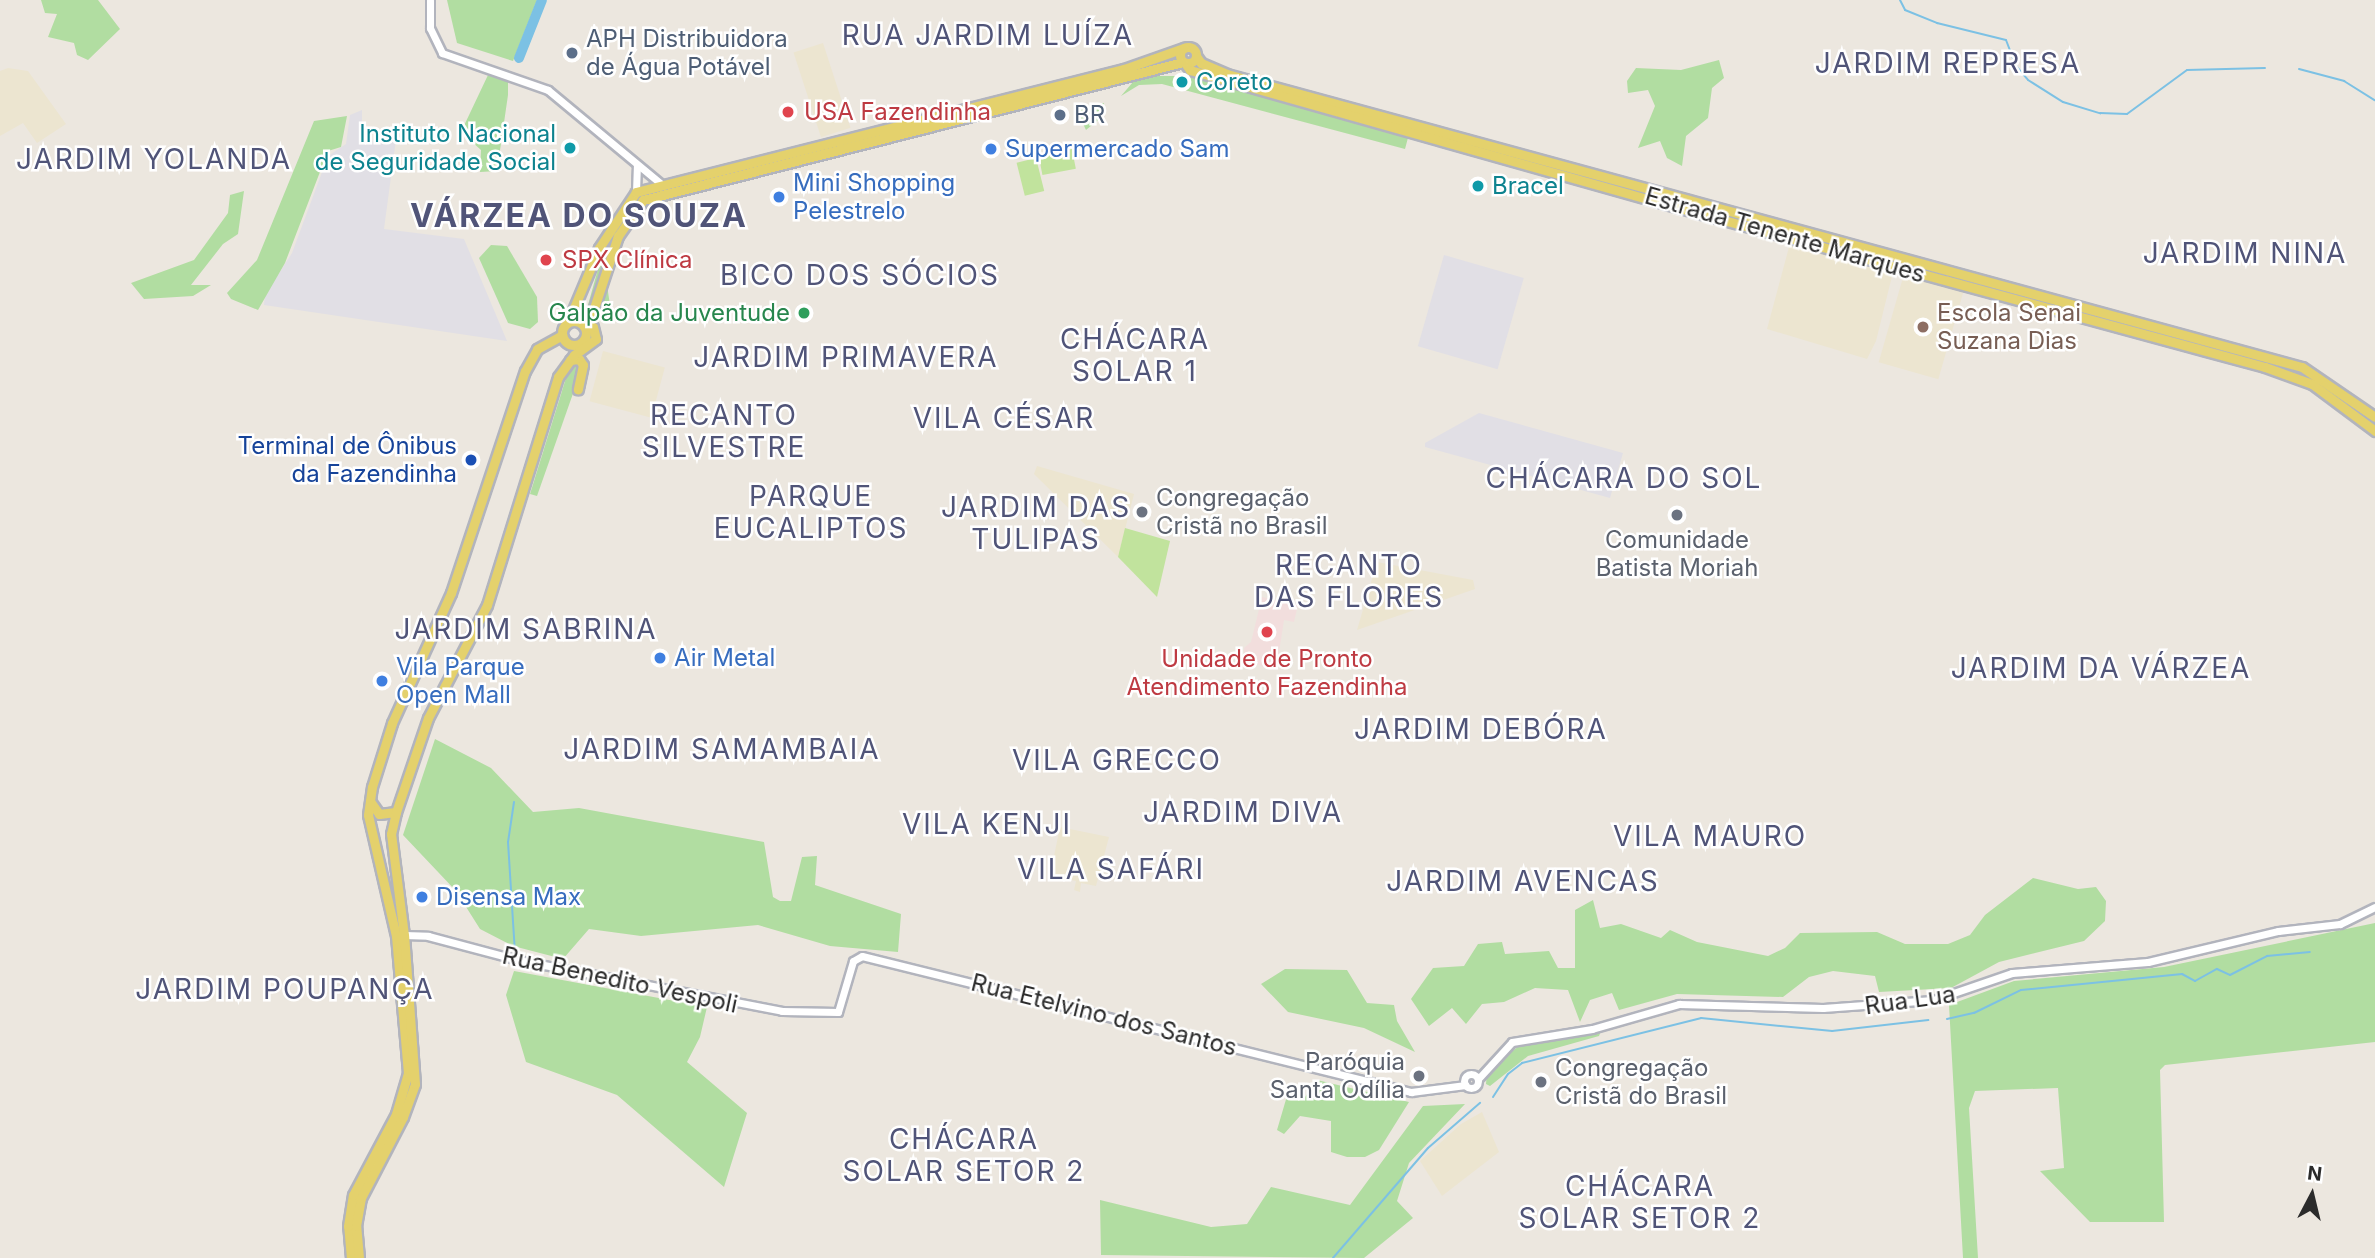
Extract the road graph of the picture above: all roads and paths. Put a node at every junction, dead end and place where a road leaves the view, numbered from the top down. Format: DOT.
graph roads {
  1 [pos="430,0"];
  2 [pos="1184,48"];
  3 [pos="1196,56"];
  4 [pos="1184,62"];
  5 [pos="1124,69"];
  6 [pos="1104,85"];
  7 [pos="637,165"];
  8 [pos="660,183"];
  9 [pos="636,192"];
  10 [pos="568,322"];
  11 [pos="584,325"];
  12 [pos="562,335"];
  13 [pos="582,346"];
  14 [pos="570,360"];
  15 [pos="578,389"];
  16 [pos="2375,417"];
  17 [pos="2375,431"];
  18 [pos="369,800"];
  19 [pos="396,812"];
  20 [pos="370,831"];
  21 [pos="391,834"];
  22 [pos="392,848"];
  23 [pos="378,855"];
  24 [pos="2375,907"];
  25 [pos="404,935"];
  26 [pos="838,1012"];
  27 [pos="1470,1079"];
  28 [pos="351,1258"];
  29 [pos="359,1258"];
  1 -- 7 [label="street"];
  2 -- 3 [label="main road, Estrada Tenente Marques"];
  2 -- 4 [label="main road"];
  2 -- 5 [label="main road"];
  3 -- 4 [label="main road"];
  3 -- 16 [label="main road, Estrada Tenente Marques"];
  4 -- 6 [label="main road"];
  4 -- 17 [label="main road, Estrada Tenente Marques"];
  5 -- 6 [label="main road"];
  5 -- 8 [label="main road"];
  6 -- 11 [label="main road"];
  7 -- 8 [label="street"];
  7 -- 9 [label="street"];
  8 -- 9 [label="main road"];
  9 -- 10 [label="main road"];
  10 -- 11 [label="main road"];
  10 -- 12 [label="main road"];
  11 -- 13 [label="main road"];
  12 -- 13 [label="main road"];
  12 -- 18 [label="main road"];
  13 -- 14 [label="main road"];
  14 -- 15 [label="main road"];
  14 -- 19 [label="main road"];
  18 -- 19 [label="main road"];
  18 -- 20 [label="main road"];
  19 -- 21 [label="main road"];
  20 -- 21 [label="main road"];
  20 -- 23 [label="main road"];
  21 -- 22 [label="main road"];
  22 -- 23 [label="main road"];
  22 -- 25 [label="main road"];
  23 -- 28 [label="main road"];
  24 -- 27 [label="street, Rua Lua"];
  25 -- 26 [label="street, Rua Benedito Vespoli"];
  25 -- 29 [label="main road"];
  26 -- 27 [label="street, Rua Etelvino dos Santos"];
}
